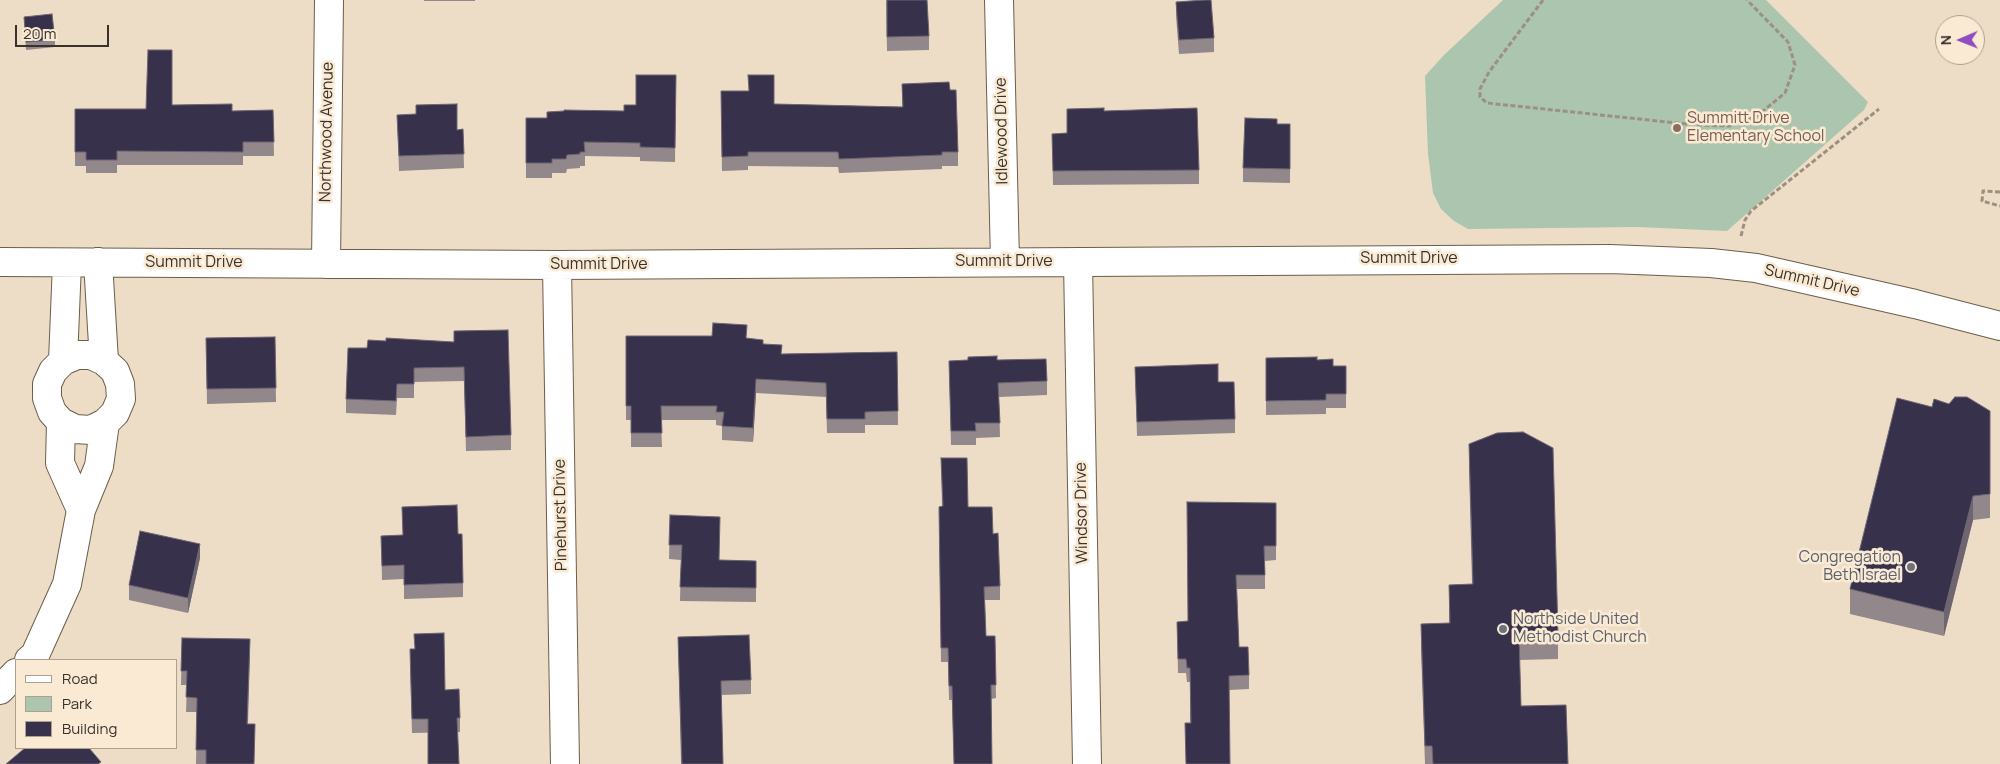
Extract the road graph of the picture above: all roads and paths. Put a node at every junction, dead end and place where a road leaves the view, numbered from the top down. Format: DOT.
graph roads {
  1 [pos="329,0"];
  2 [pos="998,0"];
  3 [pos="1543,0"];
  4 [pos="1747,0"];
  5 [pos="1879,109"];
  6 [pos="2000,192"];
  7 [pos="2000,206"];
  8 [pos="1740,239"];
  9 [pos="0,262"];
  10 [pos="98,262"];
  11 [pos="1005,262"];
  12 [pos="1078,262"];
  13 [pos="67,263"];
  14 [pos="326,264"];
  15 [pos="557,265"];
  16 [pos="2000,326"];
  17 [pos="63,361"];
  18 [pos="104,361"];
  19 [pos="61,422"];
  20 [pos="105,423"];
  21 [pos="80,510"];
  22 [pos="30,659"];
  23 [pos="15,674"];
  24 [pos="0,690"];
  25 [pos="565,764"];
  26 [pos="1087,764"];
  1 -- 14 [label="street, Northwood Avenue"];
  2 -- 11 [label="street, Idlewood Drive"];
  3 -- 4 [label="path"];
  5 -- 8 [label="path"];
  6 -- 7 [label="path"];
  9 -- 13 [label="street, Summit Drive"];
  10 -- 13 [label="street, Summit Drive"];
  10 -- 14 [label="street, Summit Drive"];
  10 -- 18 [label="street"];
  11 -- 12 [label="street, Summit Drive"];
  11 -- 15 [label="street, Summit Drive"];
  12 -- 16 [label="street, Summit Drive"];
  12 -- 26 [label="street, Windsor Drive"];
  13 -- 17 [label="street"];
  14 -- 15 [label="street, Summit Drive"];
  15 -- 25 [label="street, Pinehurst Drive"];
  17 -- 18 [label="street"];
  17 -- 19 [label="street"];
  18 -- 20 [label="street"];
  19 -- 20 [label="street"];
  19 -- 21 [label="street"];
  20 -- 21 [label="street"];
  21 -- 22 [label="street"];
  23 -- 24 [label="street"];
}
